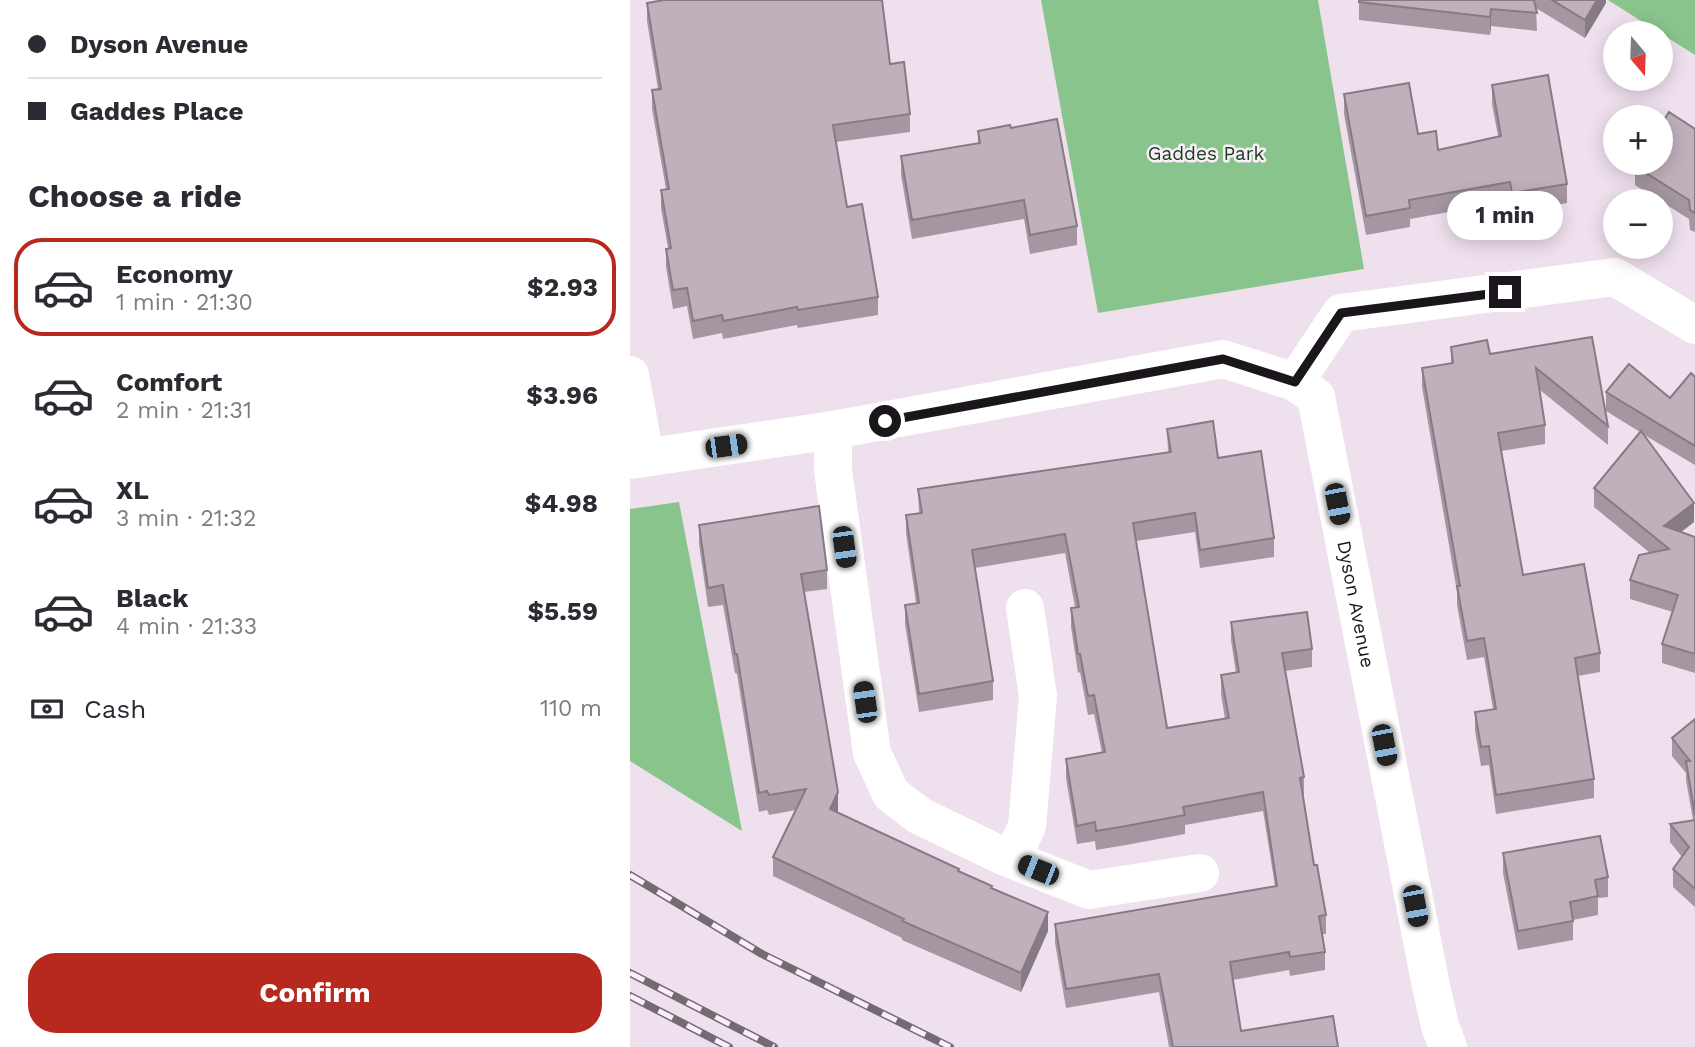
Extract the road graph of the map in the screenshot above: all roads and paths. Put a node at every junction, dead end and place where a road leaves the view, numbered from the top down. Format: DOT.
graph roads {
  1 [pos="1695,325"];
  2 [pos="630,375"];
  3 [pos="1295,382"];
  4 [pos="833,430"];
  5 [pos="638,459"];
  6 [pos="1025,608"];
  7 [pos="1013,859"];
  8 [pos="1200,873"];
  9 [pos="1448,1047"];
  1 -- 3 [label="street"];
  2 -- 5 [label="street"];
  3 -- 4 [label="street, Dyson Avenue"];
  3 -- 9 [label="street, Dyson Avenue"];
  4 -- 5 [label="street, Dyson Avenue"];
  4 -- 7 [label="street"];
  6 -- 7 [label="street"];
  7 -- 8 [label="street"];
}
